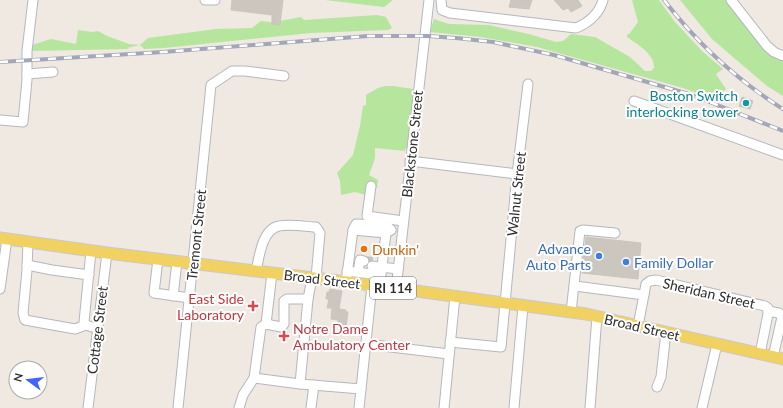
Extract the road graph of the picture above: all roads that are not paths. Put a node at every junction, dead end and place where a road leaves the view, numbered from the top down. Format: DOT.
graph roads {
  1 [pos="33,0"];
  2 [pos="205,0"];
  3 [pos="215,0"];
  4 [pos="429,0"];
  5 [pos="441,0"];
  6 [pos="603,0"];
  7 [pos="731,0"];
  8 [pos="783,56"];
  9 [pos="53,72"];
  10 [pos="284,76"];
  11 [pos="27,77"];
  12 [pos="528,84"];
  13 [pos="634,101"];
  14 [pos="0,120"];
  15 [pos="783,155"];
  16 [pos="410,161"];
  17 [pos="517,174"];
  18 [pos="371,186"];
  19 [pos="403,221"];
  20 [pos="388,232"];
  21 [pos="402,232"];
  22 [pos="615,233"];
  23 [pos="4,239"];
  24 [pos="28,242"];
  25 [pos="91,251"];
  26 [pos="108,253"];
  27 [pos="158,259"];
  28 [pos="177,262"];
  29 [pos="193,264"];
  30 [pos="27,265"];
  31 [pos="371,266"];
  32 [pos="398,269"];
  33 [pos="256,271"];
  34 [pos="272,273"];
  35 [pos="89,274"];
  36 [pos="347,276"];
  37 [pos="314,278"];
  38 [pos="376,286"];
  39 [pos="575,286"];
  40 [pos="0,289"];
  41 [pos="396,289"];
  42 [pos="644,295"];
  43 [pos="173,296"];
  44 [pos="455,296"];
  45 [pos="190,298"];
  46 [pos="308,299"];
  47 [pos="504,303"];
  48 [pos="523,306"];
  49 [pos="768,311"];
  50 [pos="571,312"];
  51 [pos="597,316"];
  52 [pos="266,324"];
  53 [pos="86,326"];
  54 [pos="638,326"];
  55 [pos="97,328"];
  56 [pos="666,332"];
  57 [pos="450,342"];
  58 [pos="366,344"];
  59 [pos="717,344"];
  60 [pos="450,354"];
  61 [pos="760,354"];
  62 [pos="778,358"];
  63 [pos="254,378"];
  64 [pos="300,384"];
  65 [pos="314,385"];
  66 [pos="657,387"];
  67 [pos="361,389"];
  68 [pos="88,408"];
  69 [pos="178,408"];
  70 [pos="239,408"];
  71 [pos="311,408"];
  72 [pos="359,408"];
  73 [pos="444,408"];
  74 [pos="514,408"];
  75 [pos="590,408"];
  76 [pos="702,408"];
  1 -- 11 [label="street"];
  2 -- 3 [label="street"];
  4 -- 16 [label="street, Blackstone Street"];
  5 -- 6 [label="street"];
  7 -- 8 [label="street"];
  9 -- 11 [label="street"];
  10 -- 29 [label="street, Tremont Street"];
  11 -- 14 [label="street"];
  12 -- 17 [label="street, Walnut Street"];
  13 -- 15 [label="street"];
  16 -- 17 [label="street"];
  16 -- 19 [label="street, Blackstone Street"];
  17 -- 47 [label="street, Walnut Street"];
  18 -- 19 [label="street"];
  19 -- 21 [label="street, Blackstone Street"];
  20 -- 21 [label="street"];
  20 -- 31 [label="street"];
  20 -- 36 [label="street"];
  21 -- 32 [label="street, Blackstone Street"];
  22 -- 39 [label="street"];
  23 -- 24 [label="main road, Broad Street / RI 114"];
  23 -- 40 [label="street"];
  24 -- 25 [label="main road, Broad Street / RI 114"];
  24 -- 30 [label="street"];
  25 -- 26 [label="main road, Broad Street / RI 114"];
  25 -- 35 [label="street"];
  26 -- 27 [label="main road, Broad Street / RI 114"];
  26 -- 55 [label="street, Cottage Street"];
  27 -- 28 [label="main road, Broad Street / RI 114"];
  27 -- 43 [label="street"];
  28 -- 29 [label="main road, Broad Street / RI 114"];
  28 -- 43 [label="street"];
  29 -- 33 [label="main road, Broad Street / RI 114"];
  29 -- 45 [label="street, Tremont Street"];
  30 -- 35 [label="street"];
  30 -- 53 [label="street"];
  31 -- 32 [label="street"];
  31 -- 36 [label="street"];
  31 -- 38 [label="street"];
  32 -- 41 [label="street, Blackstone Street"];
  33 -- 34 [label="main road, Broad Street / RI 114"];
  33 -- 37 [label="street"];
  34 -- 37 [label="main road, Broad Street / RI 114"];
  34 -- 52 [label="street"];
  35 -- 53 [label="street"];
  36 -- 37 [label="main road, Broad Street / RI 114"];
  36 -- 38 [label="main road, Broad Street / RI 114"];
  37 -- 46 [label="street"];
  38 -- 41 [label="main road, Broad Street / RI 114"];
  38 -- 58 [label="street"];
  39 -- 42 [label="street"];
  39 -- 50 [label="street"];
  41 -- 44 [label="main road, Broad Street / RI 114"];
  42 -- 49 [label="street, Sheridan Street"];
  42 -- 54 [label="street, Sheridan Street"];
  43 -- 45 [label="street"];
  44 -- 47 [label="main road, Broad Street / RI 114"];
  44 -- 57 [label="street"];
  45 -- 69 [label="street, Tremont Street"];
  46 -- 52 [label="street"];
  46 -- 64 [label="street"];
  47 -- 48 [label="main road, Broad Street / RI 114"];
  47 -- 57 [label="street, Walnut Street"];
  48 -- 50 [label="main road, Broad Street / RI 114"];
  48 -- 74 [label="street"];
  49 -- 61 [label="street, Sheridan Street"];
  49 -- 62 [label="street"];
  50 -- 51 [label="main road, Broad Street / RI 114"];
  51 -- 54 [label="main road, Broad Street / RI 114"];
  51 -- 75 [label="street"];
  52 -- 63 [label="street"];
  53 -- 55 [label="street"];
  54 -- 56 [label="main road, Broad Street / RI 114"];
  55 -- 68 [label="street, Cottage Street"];
  56 -- 59 [label="main road, Broad Street / RI 114"];
  56 -- 66 [label="street"];
  57 -- 60 [label="street"];
  58 -- 60 [label="street"];
  58 -- 67 [label="street"];
  59 -- 61 [label="main road, Broad Street / RI 114"];
  59 -- 76 [label="street"];
  60 -- 73 [label="street"];
  61 -- 62 [label="main road, Broad Street / RI 114"];
  63 -- 64 [label="street"];
  63 -- 70 [label="street"];
  64 -- 65 [label="street"];
  65 -- 67 [label="street"];
  65 -- 71 [label="street"];
  67 -- 72 [label="street"];
}
